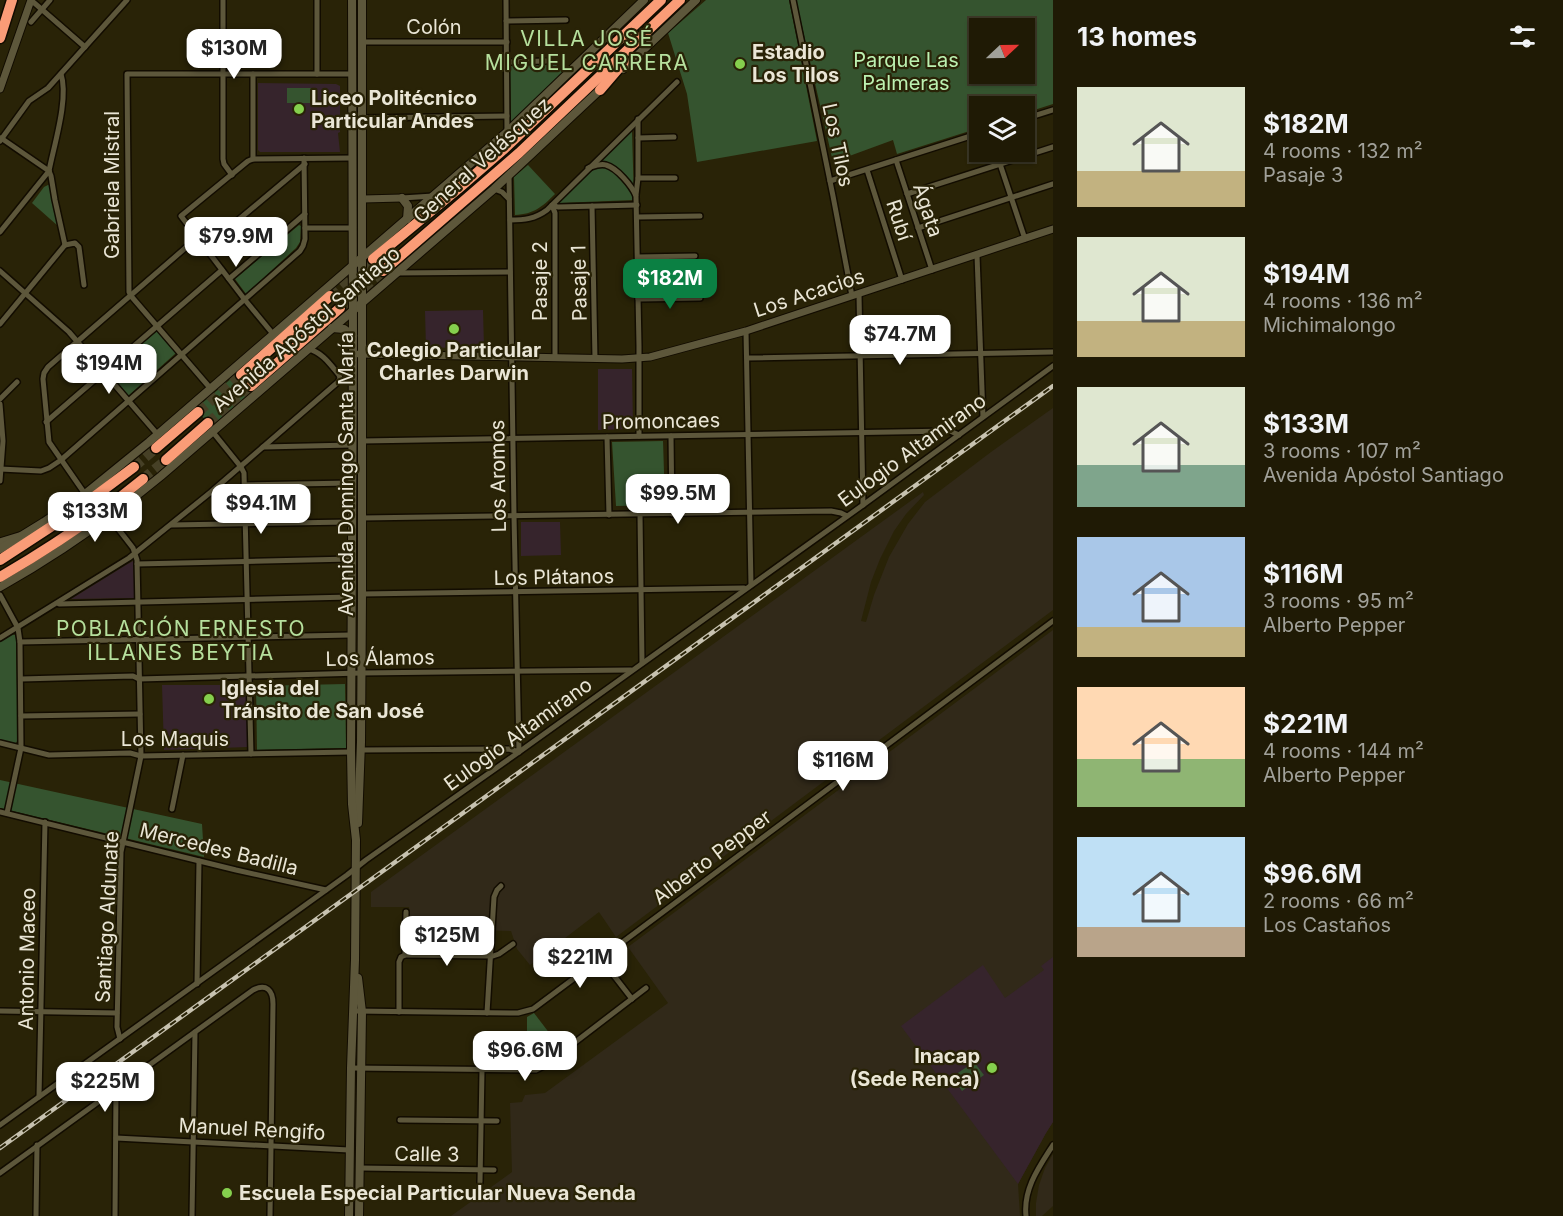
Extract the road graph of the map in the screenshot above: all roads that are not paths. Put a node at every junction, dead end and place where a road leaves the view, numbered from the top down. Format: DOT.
graph roads {
  1 [pos="12,0"];
  2 [pos="31,0"];
  3 [pos="50,0"];
  4 [pos="127,0"];
  5 [pos="223,0"];
  6 [pos="317,0"];
  7 [pos="352,0"];
  8 [pos="362,0"];
  9 [pos="506,0"];
  10 [pos="644,0"];
  11 [pos="655,0"];
  12 [pos="661,0"];
  13 [pos="680,0"];
  14 [pos="696,0"];
  15 [pos="793,0"];
  16 [pos="42,9"];
  17 [pos="566,20"];
  18 [pos="506,21"];
  19 [pos="31,22"];
  20 [pos="655,24"];
  21 [pos="628,31"];
  22 [pos="0,38"];
  23 [pos="362,42"];
  24 [pos="507,42"];
  25 [pos="85,47"];
  26 [pos="546,61"];
  27 [pos="507,63"];
  28 [pos="61,74"];
  29 [pos="223,74"];
  30 [pos="253,74"];
  31 [pos="317,74"];
  32 [pos="352,74"];
  33 [pos="677,82"];
  34 [pos="0,89"];
  35 [pos="600,90"];
  36 [pos="1053,110"];
  37 [pos="507,116"];
  38 [pos="1035,116"];
  39 [pos="362,118"];
  40 [pos="638,119"];
  41 [pos="507,132"];
  42 [pos="674,137"];
  43 [pos="969,137"];
  44 [pos="638,138"];
  45 [pos="0,139"];
  46 [pos="1053,147"];
  47 [pos="352,158"];
  48 [pos="253,159"];
  49 [pos="896,160"];
  50 [pos="304,161"];
  51 [pos="1000,164"];
  52 [pos="588,168"];
  53 [pos="867,170"];
  54 [pos="49,171"];
  55 [pos="232,175"];
  56 [pos="509,175"];
  57 [pos="638,178"];
  58 [pos="675,178"];
  59 [pos="830,181"];
  60 [pos="1053,184"];
  61 [pos="494,189"];
  62 [pos="907,194"];
  63 [pos="434,196"];
  64 [pos="636,196"];
  65 [pos="1012,197"];
  66 [pos="363,198"];
  67 [pos="402,198"];
  68 [pos="509,200"];
  69 [pos="552,205"];
  70 [pos="637,205"];
  71 [pos="592,206"];
  72 [pos="305,214"];
  73 [pos="700,216"];
  74 [pos="638,217"];
  75 [pos="407,219"];
  76 [pos="510,220"];
  77 [pos="305,228"];
  78 [pos="352,228"];
  79 [pos="918,228"];
  80 [pos="1053,230"];
  81 [pos="0,232"];
  82 [pos="198,237"];
  83 [pos="1025,238"];
  84 [pos="65,245"];
  85 [pos="206,248"];
  86 [pos="977,255"];
  87 [pos="696,256"];
  88 [pos="368,258"];
  89 [pos="638,258"];
  90 [pos="352,265"];
  91 [pos="222,270"];
  92 [pos="932,270"];
  93 [pos="383,271"];
  94 [pos="0,272"];
  95 [pos="510,272"];
  96 [pos="395,273"];
  97 [pos="229,279"];
  98 [pos="902,280"];
  99 [pos="84,285"];
  100 [pos="26,292"];
  101 [pos="856,295"];
  102 [pos="131,296"];
  103 [pos="330,296"];
  104 [pos="700,298"];
  105 [pos="638,299"];
  106 [pos="244,300"];
  107 [pos="363,302"];
  108 [pos="340,308"];
  109 [pos="352,311"];
  110 [pos="0,324"];
  111 [pos="157,326"];
  112 [pos="332,328"];
  113 [pos="746,331"];
  114 [pos="273,334"];
  115 [pos="353,336"];
  116 [pos="78,341"];
  117 [pos="308,349"];
  118 [pos="1053,352"];
  119 [pos="981,353"];
  120 [pos="353,354"];
  121 [pos="362,354"];
  122 [pos="182,355"];
  123 [pos="860,355"];
  124 [pos="512,357"];
  125 [pos="555,358"];
  126 [pos="747,358"];
  127 [pos="595,359"];
  128 [pos="639,359"];
  129 [pos="1053,366"];
  130 [pos="104,372"];
  131 [pos="241,375"];
  132 [pos="17,382"];
  133 [pos="251,386"];
  134 [pos="211,388"];
  135 [pos="129,400"];
  136 [pos="0,401"];
  137 [pos="198,412"];
  138 [pos="983,417"];
  139 [pos="46,422"];
  140 [pos="210,427"];
  141 [pos="862,433"];
  142 [pos="158,435"];
  143 [pos="749,435"];
  144 [pos="959,435"];
  145 [pos="639,436"];
  146 [pos="670,436"];
  147 [pos="607,437"];
  148 [pos="513,439"];
  149 [pos="362,441"];
  150 [pos="352,445"];
  151 [pos="263,447"];
  152 [pos="156,448"];
  153 [pos="61,460"];
  154 [pos="166,460"];
  155 [pos="241,467"];
  156 [pos="134,468"];
  157 [pos="1,469"];
  158 [pos="143,479"];
  159 [pos="0,481"];
  160 [pos="351,483"];
  161 [pos="244,485"];
  162 [pos="85,494"];
  163 [pos="864,505"];
  164 [pos="750,513"];
  165 [pos="609,514"];
  166 [pos="640,514"];
  167 [pos="672,514"];
  168 [pos="514,516"];
  169 [pos="847,516"];
  170 [pos="109,517"];
  171 [pos="362,518"];
  172 [pos="351,522"];
  173 [pos="245,523"];
  174 [pos="171,525"];
  175 [pos="27,533"];
  176 [pos="0,542"];
  177 [pos="0,549"];
  178 [pos="135,553"];
  179 [pos="351,559"];
  180 [pos="0,560"];
  181 [pos="246,561"];
  182 [pos="137,564"];
  183 [pos="0,577"];
  184 [pos="749,586"];
  185 [pos="0,587"];
  186 [pos="641,590"];
  187 [pos="515,592"];
  188 [pos="362,594"];
  189 [pos="0,595"];
  190 [pos="351,597"];
  191 [pos="247,599"];
  192 [pos="138,602"];
  193 [pos="57,604"];
  194 [pos="1053,621"];
  195 [pos="18,628"];
  196 [pos="351,635"];
  197 [pos="248,637"];
  198 [pos="0,639"];
  199 [pos="138,640"];
  200 [pos="20,642"];
  201 [pos="642,663"];
  202 [pos="633,670"];
  203 [pos="517,671"];
  204 [pos="362,673"];
  205 [pos="351,674"];
  206 [pos="249,676"];
  207 [pos="21,679"];
  208 [pos="139,679"];
  209 [pos="140,714"];
  210 [pos="21,717"];
  211 [pos="0,743"];
  212 [pos="21,748"];
  213 [pos="361,750"];
  214 [pos="351,752"];
  215 [pos="519,752"];
  216 [pos="251,754"];
  217 [pos="183,755"];
  218 [pos="141,756"];
  219 [pos="172,809"];
  220 [pos="0,812"];
  221 [pos="8,813"];
  222 [pos="45,822"];
  223 [pos="356,840"];
  224 [pos="122,841"];
  225 [pos="199,861"];
  226 [pos="356,868"];
  227 [pos="501,886"];
  228 [pos="326,890"];
  229 [pos="406,912"];
  230 [pos="513,944"];
  231 [pos="405,955"];
  232 [pos="490,956"];
  233 [pos="601,959"];
  234 [pos="197,984"];
  235 [pos="646,988"];
  236 [pos="632,999"];
  237 [pos="0,1011"];
  238 [pos="358,1011"];
  239 [pos="41,1012"];
  240 [pos="399,1012"];
  241 [pos="117,1013"];
  242 [pos="488,1013"];
  243 [pos="195,1032"];
  244 [pos="120,1040"];
  245 [pos="351,1068"];
  246 [pos="361,1068"];
  247 [pos="482,1070"];
  248 [pos="116,1089"];
  249 [pos="39,1097"];
  250 [pos="400,1120"];
  251 [pos="481,1121"];
  252 [pos="497,1121"];
  253 [pos="0,1125"];
  254 [pos="116,1138"];
  255 [pos="194,1141"];
  256 [pos="37,1145"];
  257 [pos="271,1145"];
  258 [pos="1053,1145"];
  259 [pos="350,1149"];
  260 [pos="360,1168"];
  261 [pos="480,1170"];
  262 [pos="494,1170"];
  263 [pos="0,1173"];
  264 [pos="480,1182"];
  265 [pos="36,1216"];
  266 [pos="115,1216"];
  267 [pos="192,1216"];
  268 [pos="270,1216"];
  269 [pos="349,1216"];
  270 [pos="359,1216"];
  271 [pos="1026,1216"];
  1 -- 22 [label="highway"];
  2 -- 16 [label="street"];
  2 -- 34 [label="street"];
  3 -- 16 [label="street"];
  4 -- 25 [label="street"];
  5 -- 29 [label="street"];
  6 -- 31 [label="street"];
  7 -- 32 [label="main road, Avenida Domingo Santa María"];
  8 -- 23 [label="main road, Avenida Domingo Santa María"];
  9 -- 18 [label="street"];
  10 -- 41 [label="main road, Avenida Apóstol Santiago"];
  11 -- 21 [label="highway"];
  12 -- 21 [label="highway, General Velásquez"];
  13 -- 20 [label="highway, General Velásquez"];
  14 -- 35 [label="main road, Avenida Apóstol Santiago"];
  15 -- 59 [label="street, Los Tilos"];
  16 -- 19 [label="street"];
  16 -- 25 [label="street"];
  17 -- 18 [label="street"];
  18 -- 24 [label="street"];
  20 -- 35 [label="highway"];
  20 -- 93 [label="highway, General Velásquez"];
  21 -- 88 [label="highway, General Velásquez"];
  23 -- 24 [label="street, Colón"];
  23 -- 39 [label="main road, Avenida Domingo Santa María"];
  24 -- 27 [label="street"];
  25 -- 28 [label="street"];
  26 -- 27 [label="street"];
  27 -- 37 [label="street"];
  28 -- 45 [label="street"];
  28 -- 54 [label="street"];
  29 -- 30 [label="street"];
  29 -- 55 [label="street"];
  29 -- 102 [label="street, Gabriela Mistral"];
  30 -- 31 [label="street"];
  30 -- 48 [label="street"];
  31 -- 32 [label="street"];
  32 -- 47 [label="main road, Avenida Domingo Santa María"];
  33 -- 40 [label="street"];
  35 -- 56 [label="main road, Avenida Apóstol Santiago"];
  36 -- 38 [label="street"];
  37 -- 39 [label="street"];
  37 -- 41 [label="street"];
  39 -- 66 [label="main road, Avenida Domingo Santa María"];
  40 -- 44 [label="street"];
  40 -- 52 [label="street"];
  41 -- 63 [label="main road, Avenida Apóstol Santiago"];
  42 -- 44 [label="street"];
  43 -- 49 [label="street"];
  44 -- 57 [label="street"];
  45 -- 54 [label="street"];
  46 -- 51 [label="street"];
  47 -- 50 [label="street"];
  47 -- 78 [label="main road, Avenida Domingo Santa María"];
  48 -- 50 [label="street"];
  48 -- 55 [label="street"];
  49 -- 53 [label="street"];
  49 -- 62 [label="street, Ágata"];
  50 -- 72 [label="street"];
  50 -- 85 [label="street"];
  51 -- 62 [label="street"];
  51 -- 65 [label="street"];
  52 -- 64 [label="street"];
  52 -- 69 [label="street"];
  53 -- 59 [label="street"];
  53 -- 98 [label="street, Rubí"];
  54 -- 81 [label="street"];
  54 -- 84 [label="street"];
  55 -- 82 [label="street"];
  56 -- 61 [label="main road, Avenida Apóstol Santiago"];
  56 -- 68 [label="street, Los Aromos"];
  57 -- 58 [label="street"];
  57 -- 64 [label="street"];
  59 -- 101 [label="street, Los Tilos"];
  60 -- 65 [label="street"];
  61 -- 68 [label="street"];
  61 -- 96 [label="main road, Avenida Apóstol Santiago"];
  62 -- 79 [label="street, Ágata"];
  63 -- 67 [label="street"];
  63 -- 75 [label="main road, Avenida Apóstol Santiago"];
  64 -- 70 [label="street"];
  65 -- 79 [label="street"];
  65 -- 83 [label="street"];
  66 -- 67 [label="street"];
  66 -- 88 [label="main road, Avenida Domingo Santa María"];
  67 -- 75 [label="main road"];
  68 -- 76 [label="street, Los Aromos"];
  69 -- 71 [label="street"];
  69 -- 76 [label="street"];
  69 -- 125 [label="street, Pasaje 2"];
  70 -- 71 [label="street"];
  70 -- 74 [label="street"];
  71 -- 127 [label="street, Pasaje 1"];
  72 -- 77 [label="street"];
  72 -- 97 [label="street"];
  73 -- 74 [label="street"];
  74 -- 89 [label="street"];
  75 -- 88 [label="main road, Avenida Apóstol Santiago"];
  76 -- 95 [label="street, Los Aromos"];
  77 -- 78 [label="street"];
  77 -- 106 [label="street"];
  78 -- 90 [label="main road, Avenida Domingo Santa María"];
  79 -- 92 [label="street, Ágata"];
  80 -- 83 [label="street, Los Acacios"];
  82 -- 85 [label="street"];
  82 -- 102 [label="street"];
  83 -- 86 [label="street, Los Acacios"];
  84 -- 99 [label="street"];
  84 -- 100 [label="street"];
  85 -- 91 [label="street"];
  86 -- 92 [label="street, Los Acacios"];
  86 -- 119 [label="street"];
  87 -- 89 [label="street"];
  88 -- 90 [label="main road, Avenida Apóstol Santiago"];
  88 -- 107 [label="main road, Avenida Domingo Santa María"];
  89 -- 105 [label="street"];
  90 -- 109 [label="main road, Avenida Domingo Santa María"];
  90 -- 114 [label="main road, Avenida Apóstol Santiago"];
  91 -- 97 [label="street"];
  91 -- 111 [label="street"];
  92 -- 98 [label="street, Los Acacios"];
  94 -- 100 [label="street"];
  95 -- 96 [label="street"];
  95 -- 124 [label="street, Los Aromos"];
  96 -- 107 [label="main road, Avenida Apóstol Santiago"];
  97 -- 106 [label="street"];
  98 -- 101 [label="street, Los Acacios"];
  100 -- 110 [label="street"];
  100 -- 116 [label="street"];
  101 -- 113 [label="street, Los Acacios"];
  101 -- 123 [label="street, Los Tilos"];
  102 -- 111 [label="street"];
  102 -- 116 [label="street"];
  103 -- 131 [label="highway"];
  104 -- 105 [label="street"];
  105 -- 128 [label="street"];
  106 -- 114 [label="street"];
  106 -- 122 [label="street"];
  107 -- 109 [label="main road, Avenida Apóstol Santiago"];
  107 -- 121 [label="main road, Avenida Domingo Santa María"];
  108 -- 133 [label="highway"];
  109 -- 112 [label="main road, Avenida Apóstol Santiago"];
  109 -- 115 [label="main road, Avenida Domingo Santa María"];
  111 -- 122 [label="street"];
  111 -- 130 [label="street"];
  112 -- 115 [label="main road"];
  112 -- 117 [label="main road, Avenida Apóstol Santiago"];
  113 -- 126 [label="street"];
  113 -- 128 [label="street, Los Acacios"];
  114 -- 134 [label="main road, Avenida Apóstol Santiago"];
  115 -- 120 [label="main road, Avenida Domingo Santa María"];
  116 -- 130 [label="street"];
  116 -- 139 [label="street"];
  117 -- 140 [label="main road, Avenida Apóstol Santiago"];
  117 -- 151 [label="street"];
  118 -- 119 [label="street"];
  119 -- 123 [label="street"];
  119 -- 138 [label="street"];
  120 -- 121 [label="street, Los Acacios"];
  120 -- 150 [label="main road, Avenida Domingo Santa María"];
  121 -- 124 [label="street, Los Acacios"];
  121 -- 149 [label="main road, Avenida Domingo Santa María"];
  122 -- 134 [label="street"];
  122 -- 135 [label="street"];
  123 -- 126 [label="street"];
  123 -- 141 [label="street, Los Tilos"];
  124 -- 125 [label="street, Los Acacios"];
  124 -- 148 [label="street, Los Aromos"];
  125 -- 127 [label="street, Los Acacios"];
  126 -- 143 [label="street"];
  127 -- 128 [label="street, Los Acacios"];
  128 -- 145 [label="street"];
  129 -- 138 [label="street, Eulogio Altamirano"];
  130 -- 135 [label="street"];
  130 -- 139 [label="street"];
  132 -- 136 [label="street"];
  134 -- 142 [label="main road, Avenida Apóstol Santiago"];
  135 -- 142 [label="street"];
  135 -- 153 [label="street"];
  136 -- 157 [label="street"];
  137 -- 152 [label="highway"];
  138 -- 144 [label="street, Eulogio Altamirano"];
  139 -- 153 [label="street"];
  140 -- 154 [label="highway"];
  140 -- 155 [label="street"];
  140 -- 170 [label="main road, Avenida Apóstol Santiago"];
  141 -- 143 [label="street, Promoncaes"];
  141 -- 144 [label="street, Promoncaes"];
  141 -- 163 [label="street, Los Tilos"];
  142 -- 162 [label="main road, Avenida Apóstol Santiago"];
  143 -- 146 [label="street, Promoncaes"];
  143 -- 164 [label="street"];
  144 -- 163 [label="street, Eulogio Altamirano"];
  145 -- 146 [label="street, Promoncaes"];
  145 -- 147 [label="street, Promoncaes"];
  146 -- 167 [label="street"];
  147 -- 148 [label="street, Promoncaes"];
  147 -- 165 [label="street"];
  148 -- 149 [label="street, Promoncaes"];
  148 -- 168 [label="street, Los Aromos"];
  149 -- 171 [label="main road, Avenida Domingo Santa María"];
  150 -- 151 [label="street"];
  150 -- 160 [label="main road, Avenida Domingo Santa María"];
  151 -- 155 [label="street"];
  153 -- 157 [label="street"];
  153 -- 162 [label="street"];
  155 -- 161 [label="street"];
  155 -- 174 [label="street"];
  156 -- 180 [label="highway"];
  157 -- 159 [label="street"];
  158 -- 183 [label="highway"];
  160 -- 161 [label="street"];
  160 -- 172 [label="main road, Avenida Domingo Santa María"];
  161 -- 173 [label="street"];
  162 -- 175 [label="main road, Avenida Apóstol Santiago"];
  163 -- 169 [label="street, Eulogio Altamirano"];
  164 -- 167 [label="street"];
  164 -- 169 [label="street"];
  164 -- 184 [label="street"];
  165 -- 166 [label="street"];
  165 -- 168 [label="street"];
  166 -- 167 [label="street"];
  166 -- 186 [label="street"];
  168 -- 171 [label="street"];
  168 -- 187 [label="street, Los Aromos"];
  169 -- 184 [label="street, Eulogio Altamirano"];
  170 -- 178 [label="street, Santiago Aldunate"];
  170 -- 185 [label="main road, Avenida Apóstol Santiago"];
  171 -- 188 [label="main road, Avenida Domingo Santa María"];
  172 -- 173 [label="street"];
  172 -- 179 [label="main road, Avenida Domingo Santa María"];
  173 -- 174 [label="street"];
  173 -- 181 [label="street"];
  174 -- 178 [label="street"];
  175 -- 176 [label="street, Avenida Apóstol Santiago"];
  175 -- 177 [label="main road, Avenida Apóstol Santiago"];
  178 -- 182 [label="street, Santiago Aldunate"];
  178 -- 193 [label="street"];
  179 -- 181 [label="street"];
  179 -- 190 [label="main road, Avenida Domingo Santa María"];
  181 -- 182 [label="street"];
  181 -- 191 [label="street"];
  182 -- 192 [label="street, Santiago Aldunate"];
  184 -- 186 [label="street, Los Plátanos"];
  184 -- 201 [label="street, Eulogio Altamirano"];
  186 -- 187 [label="street, Los Plátanos"];
  186 -- 201 [label="street"];
  187 -- 188 [label="street, Los Plátanos"];
  187 -- 203 [label="street, Los Aromos"];
  188 -- 204 [label="main road, Avenida Domingo Santa María"];
  189 -- 195 [label="street"];
  190 -- 191 [label="street"];
  190 -- 196 [label="main road, Avenida Domingo Santa María"];
  191 -- 192 [label="street"];
  191 -- 197 [label="street"];
  192 -- 193 [label="street"];
  192 -- 199 [label="street, Santiago Aldunate"];
  193 -- 195 [label="street"];
  194 -- 233 [label="street, Alberto Pepper"];
  195 -- 198 [label="street"];
  195 -- 200 [label="street"];
  196 -- 197 [label="street"];
  196 -- 205 [label="main road, Avenida Domingo Santa María"];
  197 -- 199 [label="street"];
  197 -- 206 [label="street"];
  199 -- 200 [label="street"];
  199 -- 208 [label="street, Santiago Aldunate"];
  200 -- 207 [label="street"];
  201 -- 202 [label="street, Eulogio Altamirano"];
  202 -- 203 [label="street, Los Álamos"];
  202 -- 215 [label="street, Eulogio Altamirano"];
  203 -- 204 [label="street, Los Álamos"];
  203 -- 215 [label="street, Los Aromos"];
  204 -- 205 [label="street, Los Álamos"];
  204 -- 213 [label="main road, Avenida Domingo Santa María"];
  205 -- 206 [label="street, Los Álamos"];
  205 -- 214 [label="main road, Avenida Domingo Santa María"];
  206 -- 208 [label="street, Los Álamos"];
  206 -- 216 [label="street"];
  207 -- 208 [label="street, Los Álamos"];
  207 -- 210 [label="street"];
  208 -- 209 [label="street, Santiago Aldunate"];
  209 -- 210 [label="street"];
  209 -- 218 [label="street, Santiago Aldunate"];
  210 -- 212 [label="street"];
  211 -- 212 [label="street, Los Maquis"];
  212 -- 218 [label="street, Los Maquis"];
  212 -- 221 [label="street"];
  213 -- 215 [label="street"];
  213 -- 223 [label="main road, Avenida Domingo Santa María"];
  214 -- 216 [label="street, Los Maquis"];
  214 -- 223 [label="main road, Avenida Domingo Santa María"];
  215 -- 226 [label="street, Eulogio Altamirano"];
  216 -- 217 [label="street, Los Maquis"];
  217 -- 218 [label="street, Los Maquis"];
  217 -- 219 [label="street"];
  218 -- 224 [label="street, Santiago Aldunate"];
  220 -- 221 [label="street, Mercedes Badilla"];
  221 -- 222 [label="street, Mercedes Badilla"];
  222 -- 224 [label="street, Mercedes Badilla"];
  222 -- 239 [label="street, Antonio Maceo"];
  223 -- 226 [label="main road, Avenida Domingo Santa María"];
  224 -- 225 [label="street, Mercedes Badilla"];
  224 -- 241 [label="street, Santiago Aldunate"];
  225 -- 228 [label="street, Mercedes Badilla"];
  225 -- 234 [label="street"];
  226 -- 228 [label="street, Eulogio Altamirano"];
  226 -- 238 [label="main road, Avenida Domingo Santa María"];
  227 -- 232 [label="street"];
  228 -- 234 [label="street, Eulogio Altamirano"];
  229 -- 231 [label="street"];
  230 -- 232 [label="street"];
  231 -- 232 [label="street"];
  231 -- 240 [label="street"];
  232 -- 242 [label="street"];
  233 -- 236 [label="street"];
  233 -- 242 [label="street, Alberto Pepper"];
  234 -- 244 [label="street, Eulogio Altamirano"];
  235 -- 236 [label="street"];
  236 -- 247 [label="street"];
  237 -- 239 [label="street"];
  238 -- 240 [label="street, Alberto Pepper"];
  238 -- 245 [label="main road, Avenida Domingo Santa María"];
  238 -- 246 [label="main road, Avenida Domingo Santa María"];
  239 -- 241 [label="street"];
  239 -- 249 [label="street, Antonio Maceo"];
  240 -- 242 [label="street, Alberto Pepper"];
  241 -- 244 [label="street, Santiago Aldunate"];
  243 -- 248 [label="street"];
  243 -- 255 [label="street"];
  243 -- 257 [label="street"];
  244 -- 249 [label="street, Eulogio Altamirano"];
  245 -- 246 [label="street"];
  245 -- 259 [label="main road, Avenida Domingo Santa María"];
  246 -- 247 [label="street"];
  246 -- 260 [label="main road, Avenida Domingo Santa María"];
  247 -- 251 [label="street"];
  248 -- 254 [label="street"];
  248 -- 256 [label="street"];
  249 -- 253 [label="street, Eulogio Altamirano"];
  250 -- 251 [label="street"];
  251 -- 252 [label="street"];
  251 -- 261 [label="street"];
  254 -- 255 [label="street, Manuel Rengifo"];
  254 -- 266 [label="street"];
  255 -- 257 [label="street, Manuel Rengifo"];
  255 -- 267 [label="street"];
  256 -- 263 [label="street"];
  256 -- 265 [label="street"];
  257 -- 259 [label="street, Manuel Rengifo"];
  257 -- 268 [label="street"];
  258 -- 271 [label="street"];
  259 -- 269 [label="main road, Avenida Domingo Santa María"];
  260 -- 261 [label="street, Calle 3"];
  260 -- 270 [label="main road, Avenida Domingo Santa María"];
  261 -- 262 [label="street, Calle 3"];
  261 -- 264 [label="street"];
}
